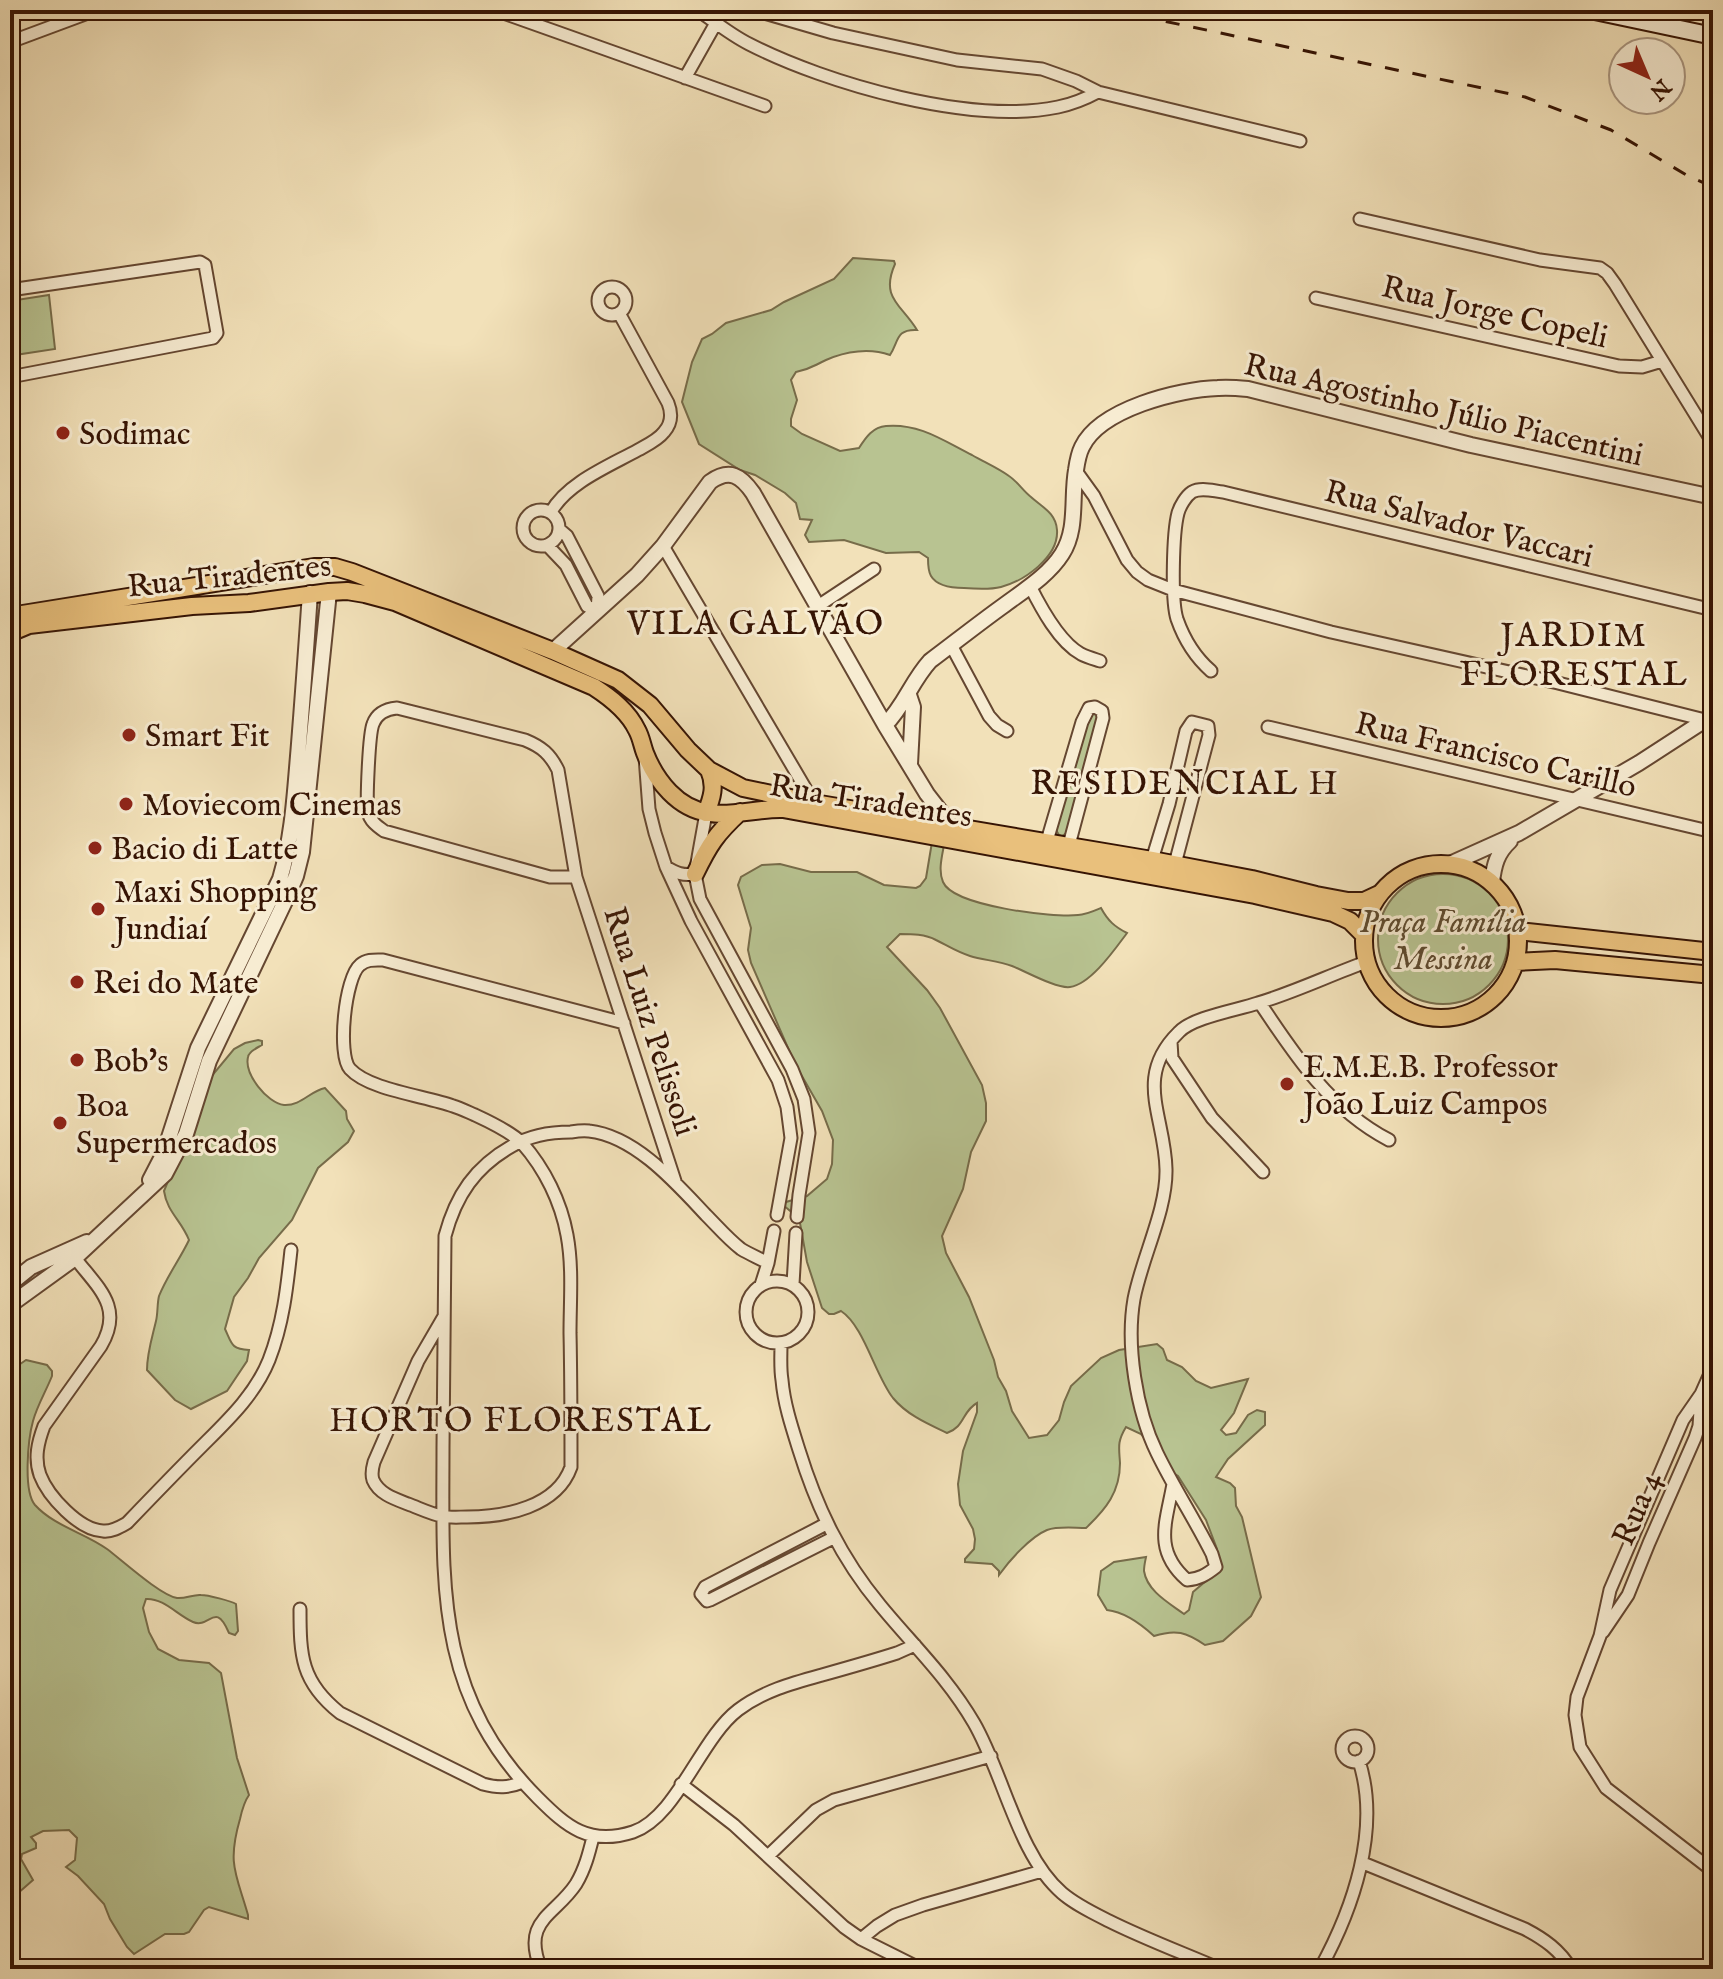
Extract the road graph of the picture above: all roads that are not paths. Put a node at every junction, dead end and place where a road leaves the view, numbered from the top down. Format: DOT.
graph roads {
  1 [pos="96,10"];
  2 [pos="495,10"];
  3 [pos="698,10"];
  4 [pos="754,10"];
  5 [pos="1590,10"];
  6 [pos="716,23"];
  7 [pos="1713,36"];
  8 [pos="10,42"];
  9 [pos="685,78"];
  10 [pos="1098,92"];
  11 [pos="765,106"];
  12 [pos="1300,141"];
  13 [pos="1360,219"];
  14 [pos="10,290"];
  15 [pos="1316,298"];
  16 [pos="619,313"];
  17 [pos="1662,361"];
  18 [pos="10,377"];
  19 [pos="1713,443"];
  20 [pos="1076,471"];
  21 [pos="1713,497"];
  22 [pos="551,512"];
  23 [pos="560,530"];
  24 [pos="547,545"];
  25 [pos="663,546"];
  26 [pos="314,567"];
  27 [pos="874,569"];
  28 [pos="352,572"];
  29 [pos="277,573"];
  30 [pos="1030,586"];
  31 [pos="328,587"];
  32 [pos="1173,590"];
  33 [pos="310,593"];
  34 [pos="249,603"];
  35 [pos="818,606"];
  36 [pos="1713,610"];
  37 [pos="597,611"];
  38 [pos="10,616"];
  39 [pos="10,633"];
  40 [pos="951,645"];
  41 [pos="553,651"];
  42 [pos="1100,661"];
  43 [pos="1211,671"];
  44 [pos="909,695"];
  45 [pos="1710,719"];
  46 [pos="885,725"];
  47 [pos="1268,727"];
  48 [pos="1007,731"];
  49 [pos="688,750"];
  50 [pos="645,753"];
  51 [pos="909,765"];
  52 [pos="709,770"];
  53 [pos="927,794"];
  54 [pos="1578,799"];
  55 [pos="814,803"];
  56 [pos="740,812"];
  57 [pos="706,813"];
  58 [pos="916,819"];
  59 [pos="951,825"];
  60 [pos="1713,832"];
  61 [pos="1519,833"];
  62 [pos="1047,841"];
  63 [pos="1069,845"];
  64 [pos="287,856"];
  65 [pos="1152,860"];
  66 [pos="1175,864"];
  67 [pos="1450,864"];
  68 [pos="666,867"];
  69 [pos="695,874"];
  70 [pos="576,877"];
  71 [pos="1492,882"];
  72 [pos="1379,894"];
  73 [pos="288,895"];
  74 [pos="1518,931"];
  75 [pos="1364,935"];
  76 [pos="1713,952"];
  77 [pos="1366,962"];
  78 [pos="1516,962"];
  79 [pos="1713,975"];
  80 [pos="244,989"];
  81 [pos="1260,1003"];
  82 [pos="218,1004"];
  83 [pos="624,1023"];
  84 [pos="1171,1042"];
  85 [pos="198,1096"];
  86 [pos="172,1130"];
  87 [pos="1389,1140"];
  88 [pos="520,1141"];
  89 [pos="1263,1172"];
  90 [pos="675,1182"];
  91 [pos="142,1194"];
  92 [pos="777,1215"];
  93 [pos="797,1217"];
  94 [pos="774,1231"];
  95 [pos="796,1233"];
  96 [pos="94,1239"];
  97 [pos="291,1250"];
  98 [pos="75,1258"];
  99 [pos="768,1263"];
  100 [pos="13,1282"];
  101 [pos="793,1284"];
  102 [pos="761,1285"];
  103 [pos="12,1304"];
  104 [pos="444,1318"];
  105 [pos="781,1344"];
  106 [pos="1713,1367"];
  107 [pos="1701,1394"];
  108 [pos="1666,1456"];
  109 [pos="1683,1464"];
  110 [pos="1173,1484"];
  111 [pos="1650,1494"];
  112 [pos="1668,1501"];
  113 [pos="443,1516"];
  114 [pos="826,1524"];
  115 [pos="833,1538"];
  116 [pos="300,1609"];
  117 [pos="1600,1636"];
  118 [pos="915,1645"];
  119 [pos="991,1756"];
  120 [pos="1359,1761"];
  121 [pos="523,1782"];
  122 [pos="681,1784"];
  123 [pos="593,1837"];
  124 [pos="768,1856"];
  125 [pos="1363,1863"];
  126 [pos="1042,1871"];
  127 [pos="1713,1871"];
  128 [pos="861,1939"];
  129 [pos="538,1966"];
  130 [pos="921,1969"];
  131 [pos="1220,1969"];
  132 [pos="1320,1969"];
  133 [pos="1571,1969"];
  1 -- 8 [label="street"];
  2 -- 9 [label="street"];
  3 -- 6 [label="street"];
  4 -- 10 [label="street"];
  5 -- 7 [label="main road"];
  6 -- 9 [label="street"];
  6 -- 10 [label="street"];
  9 -- 11 [label="street"];
  10 -- 12 [label="street"];
  13 -- 17 [label="street"];
  14 -- 18 [label="street"];
  15 -- 17 [label="street, Rua Jorge Copeli"];
  16 -- 22 [label="street"];
  17 -- 19 [label="street"];
  20 -- 21 [label="street, Rua Agostinho Júlio Piacentini"];
  20 -- 30 [label="street"];
  20 -- 32 [label="street"];
  22 -- 23 [label="street"];
  22 -- 24 [label="street"];
  23 -- 24 [label="street"];
  23 -- 37 [label="street"];
  24 -- 37 [label="street"];
  25 -- 35 [label="street"];
  25 -- 37 [label="street"];
  25 -- 55 [label="street"];
  26 -- 28 [label="main road, Rua Tiradentes"];
  26 -- 29 [label="main road, Rua Tiradentes"];
  26 -- 31 [label="main road"];
  27 -- 35 [label="street"];
  28 -- 31 [label="main road"];
  28 -- 41 [label="main road, Rua Tiradentes"];
  29 -- 34 [label="main road"];
  29 -- 38 [label="main road, Rua Tiradentes"];
  30 -- 40 [label="street"];
  30 -- 42 [label="street"];
  31 -- 33 [label="main road, Rua Tiradentes"];
  31 -- 50 [label="main road, Rua Tiradentes"];
  31 -- 73 [label="street"];
  32 -- 36 [label="street, Rua Salvador Vaccari"];
  32 -- 43 [label="street"];
  32 -- 45 [label="street"];
  33 -- 34 [label="main road, Rua Tiradentes"];
  33 -- 64 [label="street"];
  34 -- 39 [label="main road, Rua Tiradentes"];
  35 -- 46 [label="street"];
  37 -- 41 [label="street"];
  40 -- 44 [label="street"];
  40 -- 48 [label="street"];
  41 -- 49 [label="main road, Rua Tiradentes"];
  44 -- 46 [label="street"];
  44 -- 51 [label="street"];
  45 -- 54 [label="street"];
  46 -- 51 [label="street"];
  47 -- 54 [label="street, Rua Francisco Carillo"];
  49 -- 50 [label="main road"];
  49 -- 52 [label="main road, Rua Tiradentes"];
  50 -- 57 [label="main road, Rua Tiradentes"];
  50 -- 68 [label="street"];
  51 -- 53 [label="street"];
  52 -- 55 [label="main road, Rua Tiradentes"];
  52 -- 57 [label="main road"];
  53 -- 58 [label="street"];
  53 -- 59 [label="street"];
  54 -- 60 [label="street, Rua Francisco Carillo"];
  54 -- 61 [label="street"];
  55 -- 58 [label="main road, Rua Tiradentes"];
  56 -- 57 [label="main road, Rua Tiradentes"];
  56 -- 69 [label="main road"];
  56 -- 75 [label="main road, Rua Tiradentes"];
  57 -- 69 [label="street"];
  58 -- 59 [label="main road, Rua Tiradentes"];
  59 -- 62 [label="main road, Rua Tiradentes"];
  61 -- 67 [label="street"];
  61 -- 71 [label="street"];
  62 -- 63 [label="main road, Rua Tiradentes"];
  62 -- 63 [label="street"];
  63 -- 65 [label="main road, Rua Tiradentes"];
  64 -- 73 [label="street"];
  64 -- 82 [label="street"];
  65 -- 66 [label="main road, Rua Tiradentes"];
  65 -- 66 [label="street"];
  66 -- 72 [label="main road, Rua Tiradentes"];
  67 -- 71 [label="main road"];
  67 -- 72 [label="main road"];
  68 -- 69 [label="street"];
  68 -- 92 [label="street"];
  69 -- 93 [label="street"];
  70 -- 70 [label="street, Rua Luiz Pelissoli"];
  70 -- 83 [label="street, Rua Luiz Pelissoli"];
  71 -- 74 [label="main road"];
  72 -- 75 [label="main road"];
  73 -- 80 [label="street"];
  74 -- 76 [label="main road"];
  74 -- 78 [label="main road"];
  75 -- 77 [label="main road"];
  77 -- 78 [label="main road"];
  77 -- 81 [label="street"];
  78 -- 79 [label="main road"];
  80 -- 82 [label="street"];
  80 -- 85 [label="street"];
  81 -- 84 [label="street"];
  81 -- 87 [label="street"];
  82 -- 86 [label="street"];
  83 -- 88 [label="street"];
  83 -- 90 [label="street, Rua Luiz Pelissoli"];
  84 -- 89 [label="street"];
  84 -- 110 [label="street"];
  85 -- 86 [label="street"];
  85 -- 91 [label="street"];
  86 -- 91 [label="street"];
  88 -- 90 [label="street"];
  88 -- 104 [label="street"];
  88 -- 113 [label="street"];
  90 -- 99 [label="street"];
  91 -- 96 [label="street"];
  94 -- 99 [label="street"];
  95 -- 101 [label="street"];
  96 -- 98 [label="street"];
  96 -- 100 [label="street"];
  97 -- 98 [label="street"];
  98 -- 103 [label="street"];
  99 -- 102 [label="street"];
  100 -- 103 [label="street"];
  101 -- 102 [label="street"];
  101 -- 105 [label="street"];
  102 -- 105 [label="street"];
  104 -- 113 [label="street"];
  104 -- 113 [label="street"];
  105 -- 114 [label="street"];
  106 -- 107 [label="street, Rua 4"];
  107 -- 108 [label="street, Rua 4"];
  107 -- 109 [label="street, Rua 4"];
  108 -- 109 [label="street"];
  108 -- 111 [label="street, Rua 4"];
  109 -- 112 [label="street, Rua 4"];
  110 -- 110 [label="street"];
  111 -- 112 [label="street"];
  111 -- 117 [label="street, Rua 4"];
  112 -- 117 [label="street, Rua 4"];
  113 -- 121 [label="street"];
  114 -- 115 [label="street"];
  114 -- 115 [label="street"];
  115 -- 118 [label="street"];
  116 -- 121 [label="street"];
  117 -- 127 [label="street, Rua 4"];
  118 -- 119 [label="street"];
  118 -- 122 [label="street"];
  119 -- 124 [label="street"];
  119 -- 126 [label="street"];
  120 -- 125 [label="street"];
  121 -- 123 [label="street"];
  122 -- 123 [label="street"];
  122 -- 124 [label="street"];
  123 -- 129 [label="street"];
  124 -- 128 [label="street"];
  125 -- 132 [label="street"];
  125 -- 133 [label="street"];
  126 -- 128 [label="street"];
  126 -- 131 [label="street"];
  128 -- 130 [label="street"];
}
